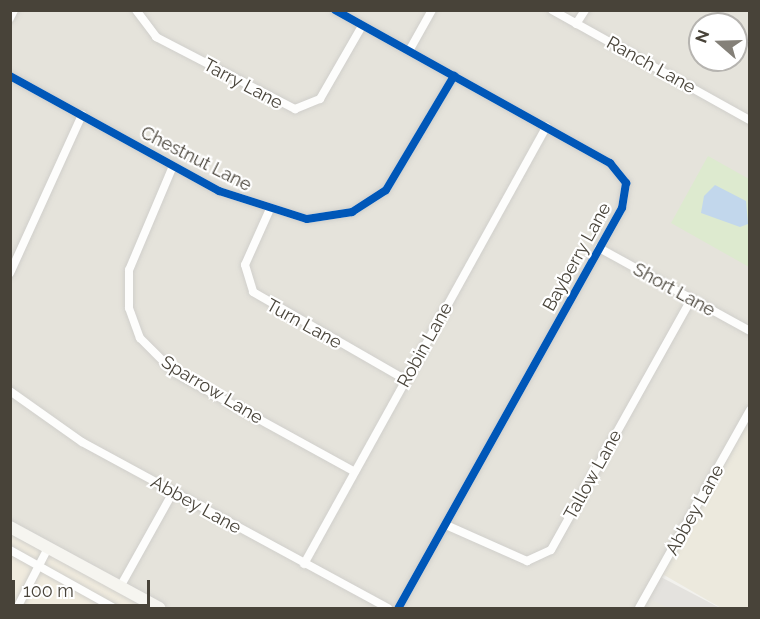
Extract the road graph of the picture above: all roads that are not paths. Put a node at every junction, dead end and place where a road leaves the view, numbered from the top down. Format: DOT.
graph roads {
  1 [pos="14,10"];
  2 [pos="136,10"];
  3 [pos="335,10"];
  4 [pos="432,10"];
  5 [pos="552,10"];
  6 [pos="585,10"];
  7 [pos="10,18"];
  8 [pos="576,24"];
  9 [pos="362,26"];
  10 [pos="409,51"];
  11 [pos="10,76"];
  12 [pos="454,76"];
  13 [pos="81,115"];
  14 [pos="750,120"];
  15 [pos="546,127"];
  16 [pos="173,166"];
  17 [pos="270,209"];
  18 [pos="599,248"];
  19 [pos="10,273"];
  20 [pos="691,299"];
  21 [pos="750,331"];
  22 [pos="405,380"];
  23 [pos="10,391"];
  24 [pos="750,410"];
  25 [pos="355,472"];
  26 [pos="172,492"];
  27 [pos="446,525"];
  28 [pos="10,527"];
  29 [pos="48,548"];
  30 [pos="10,550"];
  31 [pos="304,564"];
  32 [pos="39,566"];
  33 [pos="120,587"];
  34 [pos="17,609"];
  35 [pos="114,609"];
  36 [pos="159,609"];
  37 [pos="388,609"];
  38 [pos="399,609"];
  39 [pos="639,609"];
  1 -- 7 [label="street"];
  2 -- 9 [label="street, Tarry Lane"];
  3 -- 9 [label="street, Bayberry Lane"];
  4 -- 10 [label="street"];
  5 -- 8 [label="street, Ranch Lane"];
  6 -- 8 [label="street"];
  8 -- 14 [label="street, Ranch Lane"];
  9 -- 10 [label="street, Bayberry Lane"];
  10 -- 12 [label="street, Bayberry Lane"];
  11 -- 13 [label="street, Chestnut Lane"];
  12 -- 15 [label="street, Bayberry Lane"];
  12 -- 17 [label="street, Chestnut Lane"];
  13 -- 16 [label="street, Chestnut Lane"];
  13 -- 19 [label="street"];
  15 -- 18 [label="street, Bayberry Lane"];
  15 -- 22 [label="street, Robin Lane"];
  16 -- 17 [label="street, Chestnut Lane"];
  16 -- 25 [label="street, Sparrow Lane"];
  17 -- 22 [label="street, Turn Lane"];
  18 -- 20 [label="street, Short Lane"];
  18 -- 27 [label="street, Bayberry Lane"];
  20 -- 21 [label="street, Short Lane"];
  20 -- 27 [label="street, Tallow Lane"];
  22 -- 25 [label="street, Robin Lane"];
  23 -- 26 [label="street, Abbey Lane"];
  24 -- 39 [label="street, Abbey Lane"];
  25 -- 31 [label="street, Robin Lane"];
  26 -- 31 [label="street, Abbey Lane"];
  26 -- 33 [label="street"];
  27 -- 38 [label="street, Bayberry Lane"];
  28 -- 29 [label="main road"];
  29 -- 32 [label="street"];
  29 -- 33 [label="main road"];
  30 -- 32 [label="street"];
  31 -- 37 [label="street, Abbey Lane"];
  32 -- 34 [label="street"];
  32 -- 35 [label="street"];
  33 -- 36 [label="main road"];
}
